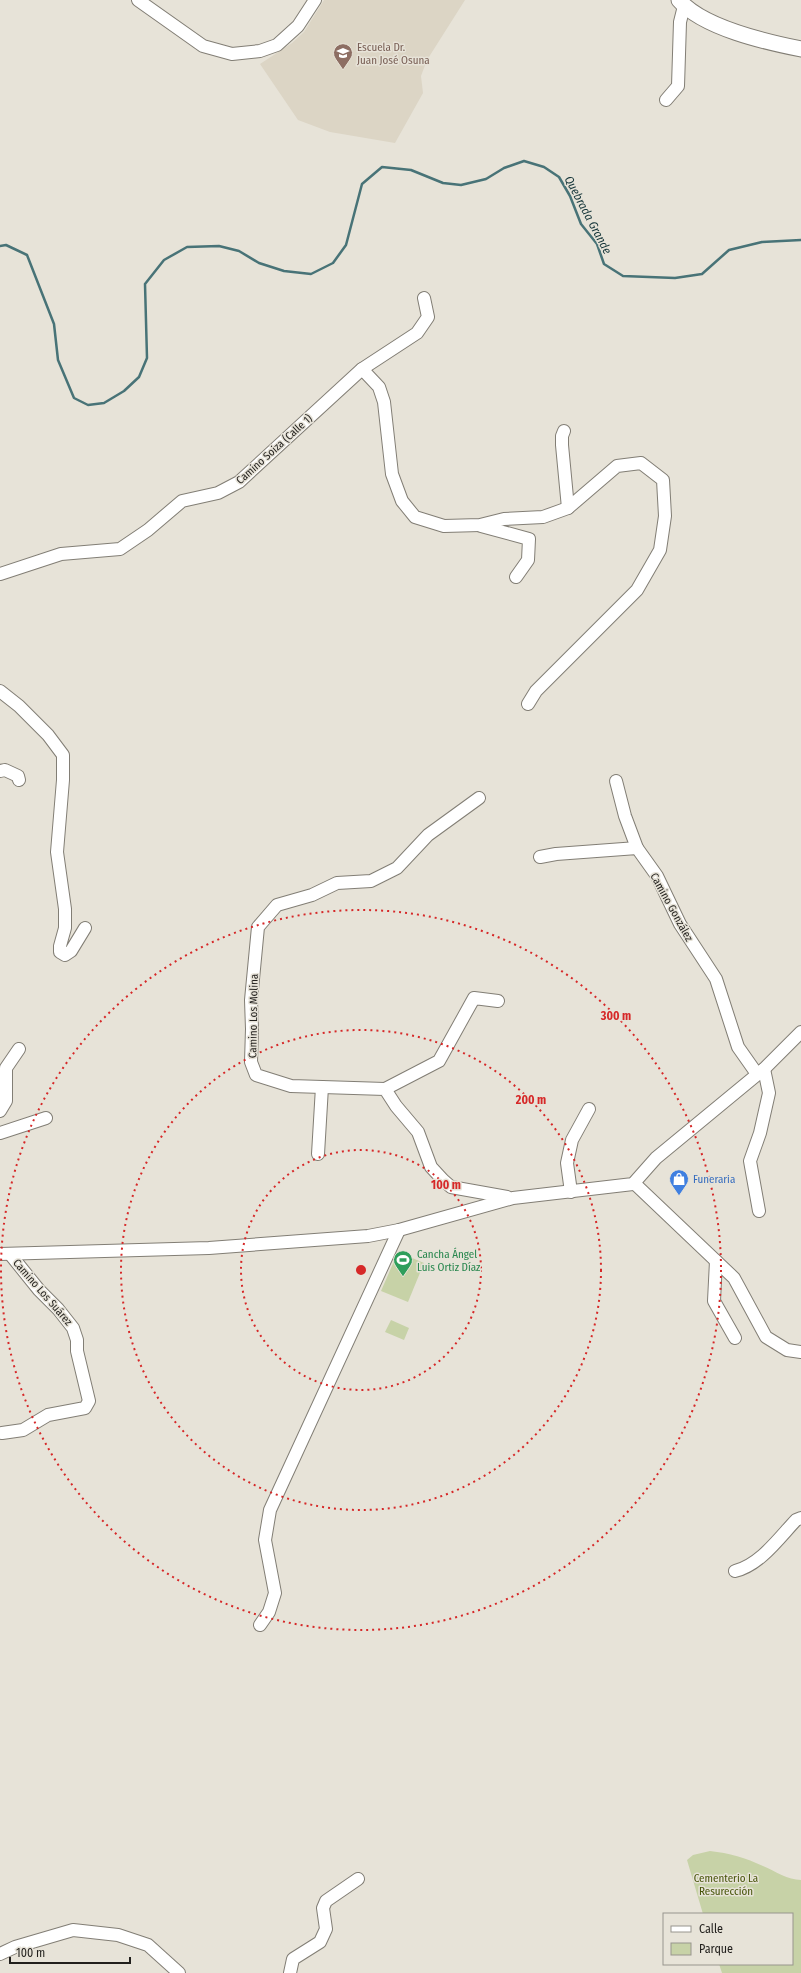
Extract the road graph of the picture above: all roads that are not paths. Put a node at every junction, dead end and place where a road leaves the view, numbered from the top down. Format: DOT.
graph roads {
  1 [pos="138,0"];
  2 [pos="315,0"];
  3 [pos="686,4"];
  4 [pos="801,49"];
  5 [pos="666,100"];
  6 [pos="424,298"];
  7 [pos="362,369"];
  8 [pos="564,431"];
  9 [pos="568,508"];
  10 [pos="480,526"];
  11 [pos="0,574"];
  12 [pos="516,577"];
  13 [pos="0,691"];
  14 [pos="528,704"];
  15 [pos="0,771"];
  16 [pos="20,780"];
  17 [pos="616,781"];
  18 [pos="479,798"];
  19 [pos="637,848"];
  20 [pos="540,857"];
  21 [pos="85,928"];
  22 [pos="498,1000"];
  23 [pos="799,1040"];
  24 [pos="19,1049"];
  25 [pos="760,1072"];
  26 [pos="322,1087"];
  27 [pos="385,1089"];
  28 [pos="589,1108"];
  29 [pos="0,1111"];
  30 [pos="46,1118"];
  31 [pos="0,1133"];
  32 [pos="318,1154"];
  33 [pos="634,1183"];
  34 [pos="571,1192"];
  35 [pos="512,1198"];
  36 [pos="759,1211"];
  37 [pos="399,1230"];
  38 [pos="5,1254"];
  39 [pos="716,1261"];
  40 [pos="735,1338"];
  41 [pos="801,1352"];
  42 [pos="2,1433"];
  43 [pos="801,1518"];
  44 [pos="735,1571"];
  45 [pos="260,1625"];
  46 [pos="358,1879"];
  47 [pos="0,1954"];
  48 [pos="179,1973"];
  49 [pos="290,1973"];
  1 -- 2 [label="street"];
  3 -- 4 [label="main road"];
  3 -- 5 [label="street"];
  6 -- 7 [label="street, Camino Soiza (Calle 1)"];
  7 -- 10 [label="street"];
  7 -- 11 [label="street, Camino Soiza (Calle 1)"];
  8 -- 9 [label="street"];
  9 -- 10 [label="street"];
  9 -- 14 [label="street"];
  10 -- 12 [label="street"];
  13 -- 21 [label="street"];
  15 -- 16 [label="street"];
  17 -- 19 [label="street, Camino González"];
  18 -- 26 [label="street, Camino Los Molina"];
  19 -- 20 [label="street"];
  19 -- 25 [label="street, Camino González"];
  22 -- 27 [label="street"];
  23 -- 25 [label="street"];
  24 -- 29 [label="street"];
  25 -- 33 [label="street"];
  25 -- 36 [label="street"];
  26 -- 27 [label="street, Camino Los Molina"];
  26 -- 32 [label="street"];
  27 -- 35 [label="street"];
  28 -- 34 [label="street"];
  30 -- 31 [label="street"];
  33 -- 34 [label="street"];
  33 -- 39 [label="street"];
  34 -- 35 [label="street"];
  35 -- 37 [label="street"];
  37 -- 38 [label="street"];
  37 -- 45 [label="street"];
  38 -- 42 [label="street, Camino Los Suárez"];
  39 -- 40 [label="street"];
  39 -- 41 [label="street"];
  43 -- 44 [label="street"];
  46 -- 49 [label="street"];
  47 -- 48 [label="street"];
}
